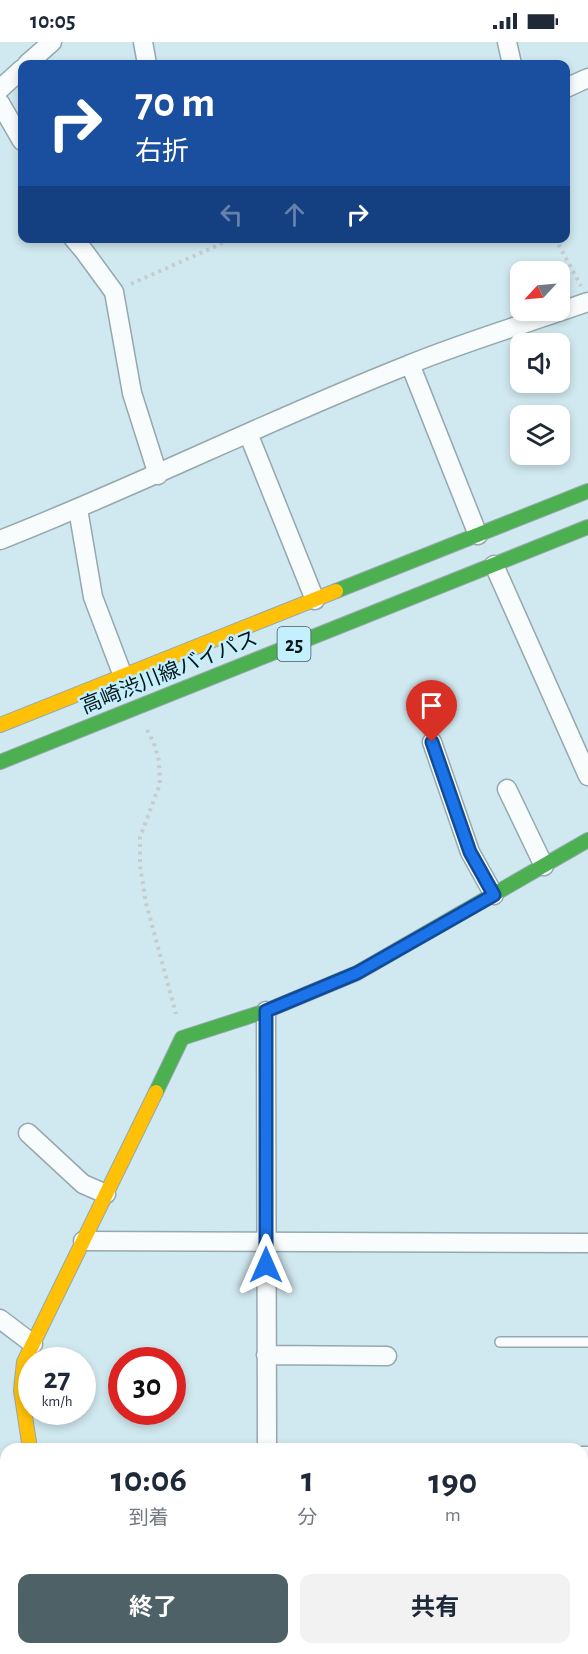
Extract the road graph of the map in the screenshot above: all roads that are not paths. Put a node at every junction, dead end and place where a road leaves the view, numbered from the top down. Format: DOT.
graph roads {
  1 [pos="52,42"];
  2 [pos="143,42"];
  3 [pos="507,42"];
  4 [pos="32,60"];
  5 [pos="146,60"];
  6 [pos="511,60"];
  7 [pos="18,73"];
  8 [pos="588,78"];
  9 [pos="570,86"];
  10 [pos="0,89"];
  11 [pos="0,103"];
  12 [pos="18,134"];
  13 [pos="78,243"];
  14 [pos="585,296"];
  15 [pos="410,364"];
  16 [pos="248,433"];
  17 [pos="158,475"];
  18 [pos="588,490"];
  19 [pos="78,509"];
  20 [pos="588,527"];
  21 [pos="478,535"];
  22 [pos="0,540"];
  23 [pos="494,565"];
  24 [pos="315,600"];
  25 [pos="123,676"];
  26 [pos="0,725"];
  27 [pos="432,742"];
  28 [pos="0,762"];
  29 [pos="588,776"];
  30 [pos="507,789"];
  31 [pos="588,840"];
  32 [pos="544,866"];
  33 [pos="494,895"];
  34 [pos="266,1011"];
  35 [pos="28,1133"];
  36 [pos="106,1194"];
  37 [pos="83,1241"];
  38 [pos="266,1242"];
  39 [pos="588,1244"];
  40 [pos="0,1319"];
  41 [pos="500,1342"];
  42 [pos="588,1342"];
  43 [pos="33,1344"];
  44 [pos="266,1356"];
  45 [pos="387,1356"];
  46 [pos="29,1443"];
  47 [pos="267,1443"];
  1 -- 4 [label="street"];
  2 -- 5 [label="street"];
  3 -- 6 [label="street"];
  7 -- 10 [label="street"];
  8 -- 9 [label="street"];
  11 -- 12 [label="street"];
  13 -- 17 [label="street"];
  14 -- 15 [label="street"];
  15 -- 16 [label="street"];
  15 -- 21 [label="street"];
  16 -- 17 [label="street"];
  16 -- 24 [label="street"];
  17 -- 19 [label="street"];
  18 -- 21 [label="main road, 高崎渋川線バイパス / 25"];
  19 -- 22 [label="street"];
  19 -- 25 [label="street"];
  20 -- 23 [label="main road, 高崎渋川線バイパス / 25"];
  21 -- 24 [label="main road, 高崎渋川線バイパス / 25"];
  23 -- 28 [label="main road, 高崎渋川線バイパス / 25"];
  23 -- 29 [label="street"];
  24 -- 25 [label="main road, 高崎渋川線バイパス / 25"];
  25 -- 26 [label="main road, 高崎渋川線バイパス / 25"];
  27 -- 33 [label="street"];
  30 -- 32 [label="street"];
  31 -- 32 [label="main road"];
  32 -- 33 [label="main road"];
  33 -- 34 [label="main road"];
  34 -- 36 [label="main road"];
  34 -- 38 [label="street"];
  35 -- 36 [label="street"];
  36 -- 37 [label="main road"];
  37 -- 38 [label="street"];
  37 -- 43 [label="main road"];
  38 -- 39 [label="street"];
  38 -- 44 [label="street"];
  40 -- 43 [label="street"];
  41 -- 42 [label="lane"];
  43 -- 46 [label="main road"];
  44 -- 45 [label="street"];
  44 -- 47 [label="street"];
}
